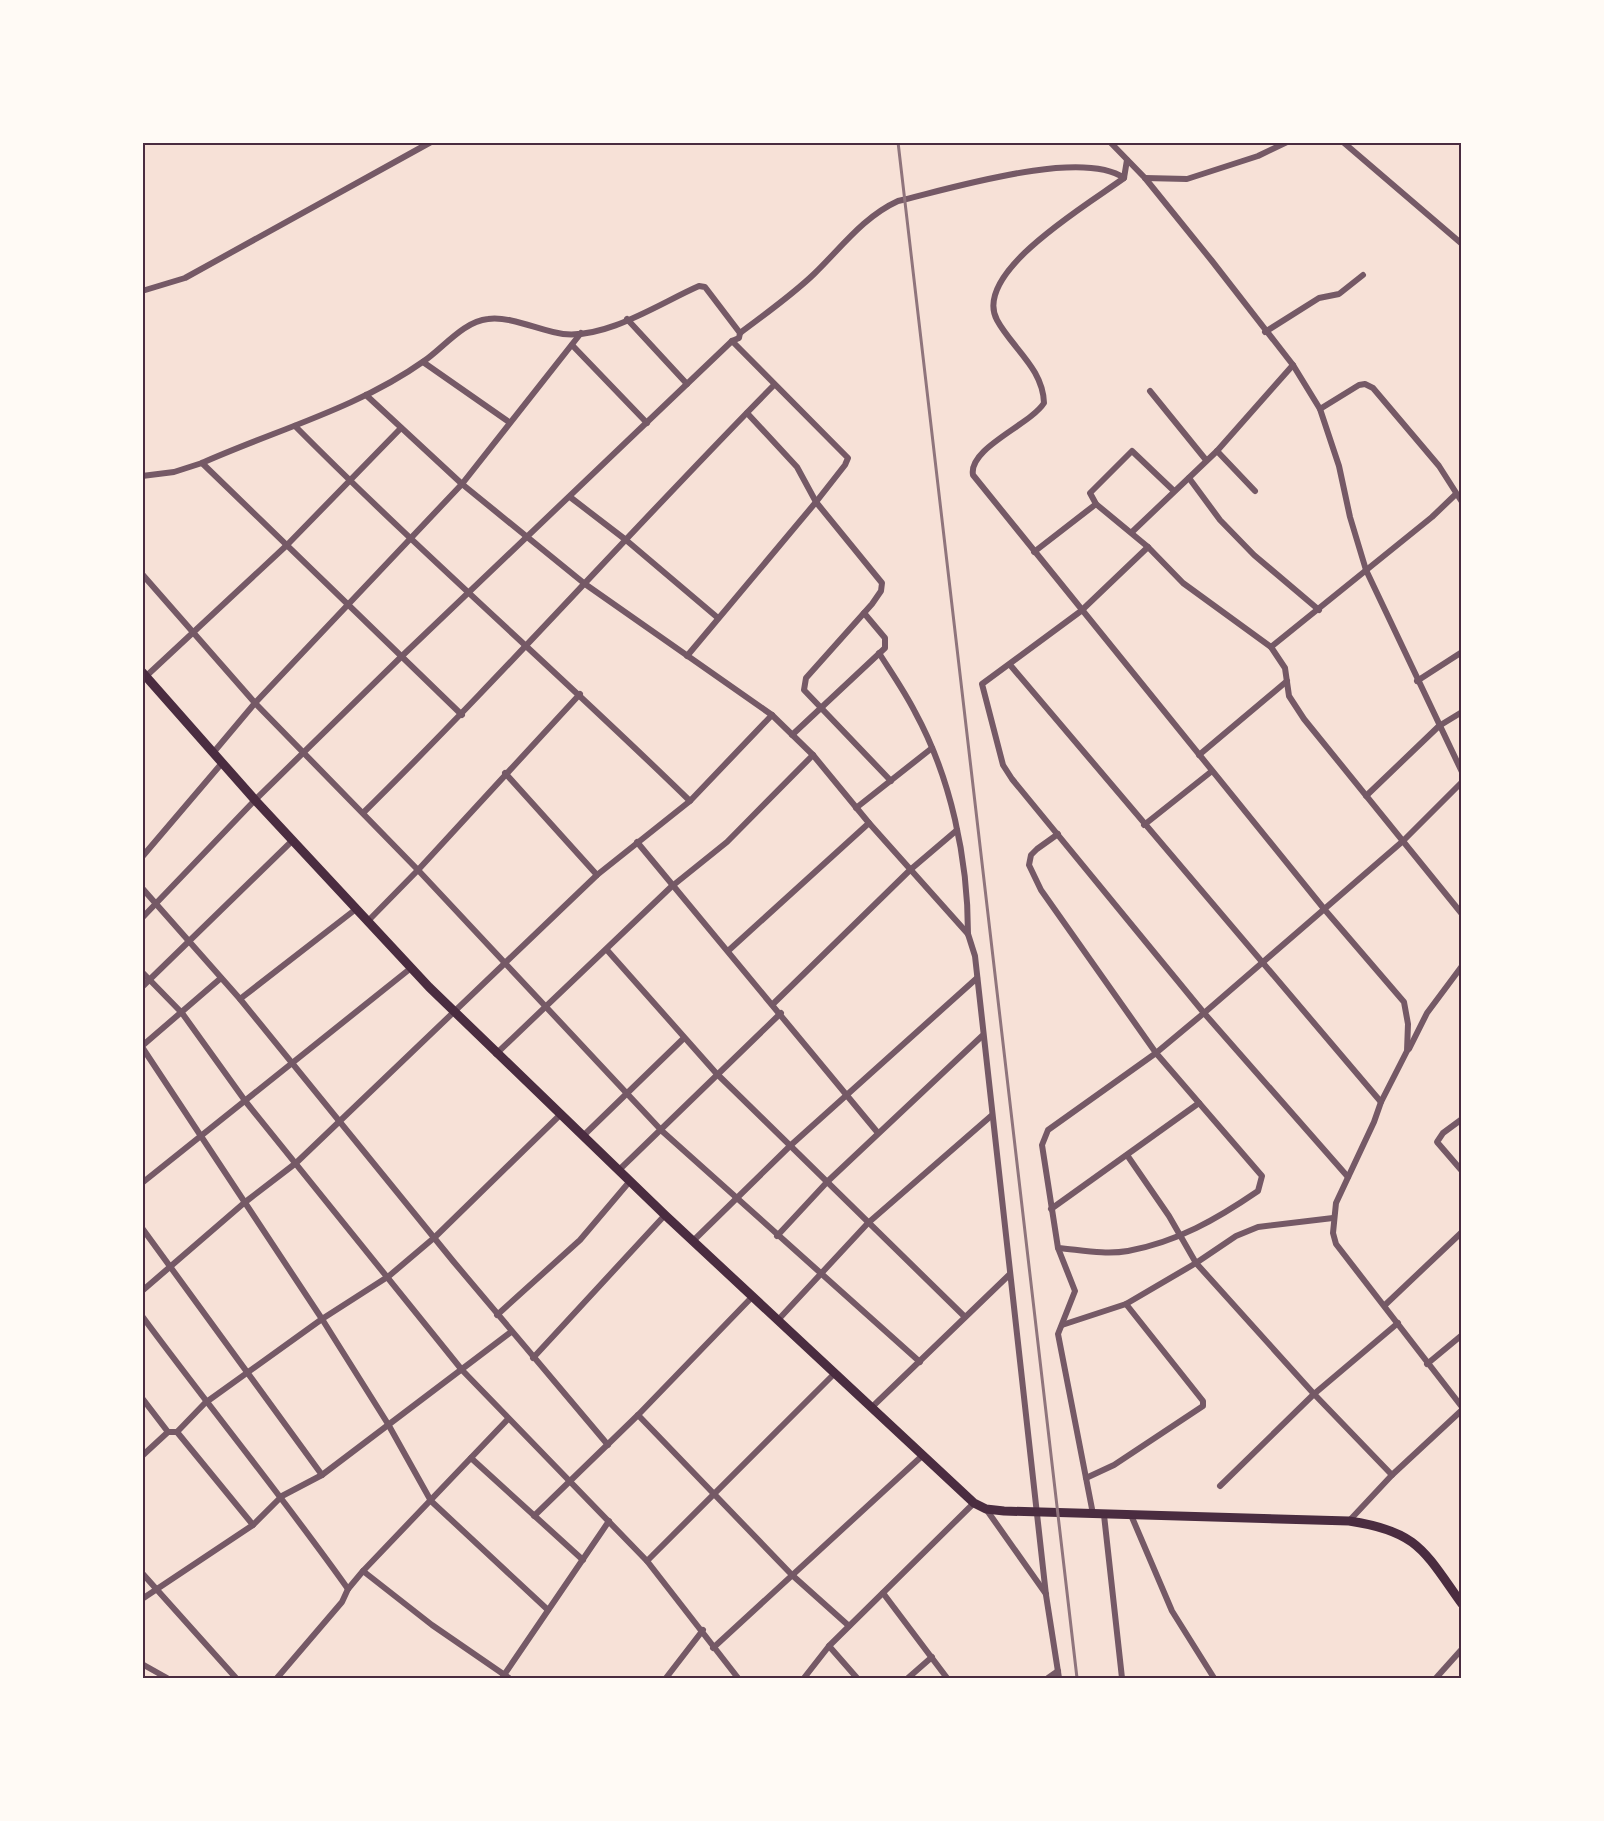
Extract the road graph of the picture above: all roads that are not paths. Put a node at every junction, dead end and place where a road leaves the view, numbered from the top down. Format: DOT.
graph roads {
  1 [pos="431,142"];
  2 [pos="1110,142"];
  3 [pos="1287,142"];
  4 [pos="1343,142"];
  5 [pos="1127,160"];
  6 [pos="1124,178"];
  7 [pos="1145,178"];
  8 [pos="1461,244"];
  9 [pos="1363,275"];
  10 [pos="142,291"];
  11 [pos="627,319"];
  12 [pos="1265,332"];
  13 [pos="581,333"];
  14 [pos="740,333"];
  15 [pos="732,341"];
  16 [pos="572,345"];
  17 [pos="423,362"];
  18 [pos="1293,365"];
  19 [pos="687,384"];
  20 [pos="774,385"];
  21 [pos="1150,391"];
  22 [pos="366,395"];
  23 [pos="1320,410"];
  24 [pos="747,413"];
  25 [pos="509,422"];
  26 [pos="647,423"];
  27 [pos="295,426"];
  28 [pos="401,429"];
  29 [pos="1217,450"];
  30 [pos="1206,460"];
  31 [pos="202,463"];
  32 [pos="142,476"];
  33 [pos="1189,478"];
  34 [pos="350,481"];
  35 [pos="462,484"];
  36 [pos="1255,490"];
  37 [pos="1174,491"];
  38 [pos="1456,494"];
  39 [pos="570,497"];
  40 [pos="816,502"];
  41 [pos="1461,502"];
  42 [pos="1096,504"];
  43 [pos="1132,532"];
  44 [pos="529,537"];
  45 [pos="411,539"];
  46 [pos="626,540"];
  47 [pos="287,545"];
  48 [pos="1148,547"];
  49 [pos="1034,552"];
  50 [pos="1366,570"];
  51 [pos="142,574"];
  52 [pos="585,584"];
  53 [pos="470,593"];
  54 [pos="350,605"];
  55 [pos="1319,610"];
  56 [pos="1081,611"];
  57 [pos="864,613"];
  58 [pos="718,618"];
  59 [pos="194,633"];
  60 [pos="527,647"];
  61 [pos="1271,647"];
  62 [pos="1461,652"];
  63 [pos="879,653"];
  64 [pos="402,656"];
  65 [pos="687,656"];
  66 [pos="1011,666"];
  67 [pos="144,676"];
  68 [pos="1287,681"];
  69 [pos="1417,681"];
  70 [pos="580,693"];
  71 [pos="255,703"];
  72 [pos="822,708"];
  73 [pos="1461,712"];
  74 [pos="462,715"];
  75 [pos="772,715"];
  76 [pos="1439,726"];
  77 [pos="792,735"];
  78 [pos="932,748"];
  79 [pos="213,753"];
  80 [pos="304,754"];
  81 [pos="813,755"];
  82 [pos="1199,755"];
  83 [pos="222,763"];
  84 [pos="1212,771"];
  85 [pos="1461,772"];
  86 [pos="506,773"];
  87 [pos="891,781"];
  88 [pos="1461,782"];
  89 [pos="1366,796"];
  90 [pos="255,800"];
  91 [pos="690,801"];
  92 [pos="856,808"];
  93 [pos="363,813"];
  94 [pos="869,823"];
  95 [pos="1144,825"];
  96 [pos="957,830"];
  97 [pos="1058,834"];
  98 [pos="293,840"];
  99 [pos="1403,841"];
  100 [pos="637,842"];
  101 [pos="143,856"];
  102 [pos="418,870"];
  103 [pos="910,870"];
  104 [pos="597,875"];
  105 [pos="671,887"];
  106 [pos="142,888"];
  107 [pos="156,904"];
  108 [pos="356,909"];
  109 [pos="1325,910"];
  110 [pos="1461,914"];
  111 [pos="142,918"];
  112 [pos="368,921"];
  113 [pos="968,934"];
  114 [pos="189,942"];
  115 [pos="607,950"];
  116 [pos="728,951"];
  117 [pos="504,963"];
  118 [pos="1262,963"];
  119 [pos="1461,966"];
  120 [pos="411,968"];
  121 [pos="142,972"];
  122 [pos="221,978"];
  123 [pos="977,978"];
  124 [pos="149,980"];
  125 [pos="142,987"];
  126 [pos="240,999"];
  127 [pos="773,1004"];
  128 [pos="545,1009"];
  129 [pos="453,1011"];
  130 [pos="182,1013"];
  131 [pos="781,1013"];
  132 [pos="1204,1013"];
  133 [pos="982,1036"];
  134 [pos="684,1038"];
  135 [pos="142,1046"];
  136 [pos="1407,1051"];
  137 [pos="1156,1053"];
  138 [pos="496,1054"];
  139 [pos="292,1064"];
  140 [pos="716,1073"];
  141 [pos="627,1094"];
  142 [pos="847,1095"];
  143 [pos="246,1102"];
  144 [pos="1381,1102"];
  145 [pos="1199,1103"];
  146 [pos="560,1115"];
  147 [pos="991,1116"];
  148 [pos="1461,1119"];
  149 [pos="341,1122"];
  150 [pos="662,1131"];
  151 [pos="878,1132"];
  152 [pos="583,1136"];
  153 [pos="200,1138"];
  154 [pos="790,1145"];
  155 [pos="1127,1155"];
  156 [pos="296,1163"];
  157 [pos="619,1170"];
  158 [pos="1461,1170"];
  159 [pos="1348,1177"];
  160 [pos="630,1181"];
  161 [pos="828,1181"];
  162 [pos="142,1183"];
  163 [pos="737,1200"];
  164 [pos="244,1203"];
  165 [pos="1051,1209"];
  166 [pos="665,1215"];
  167 [pos="1333,1218"];
  168 [pos="868,1223"];
  169 [pos="142,1228"];
  170 [pos="1461,1232"];
  171 [pos="777,1236"];
  172 [pos="1178,1236"];
  173 [pos="435,1238"];
  174 [pos="694,1240"];
  175 [pos="1058,1248"];
  176 [pos="1196,1263"];
  177 [pos="172,1266"];
  178 [pos="1009,1275"];
  179 [pos="389,1276"];
  180 [pos="822,1276"];
  181 [pos="142,1291"];
  182 [pos="753,1296"];
  183 [pos="1126,1304"];
  184 [pos="1385,1305"];
  185 [pos="497,1315"];
  186 [pos="142,1316"];
  187 [pos="964,1316"];
  188 [pos="322,1319"];
  189 [pos="778,1320"];
  190 [pos="1398,1323"];
  191 [pos="1062,1325"];
  192 [pos="511,1332"];
  193 [pos="1461,1335"];
  194 [pos="532,1358"];
  195 [pos="920,1362"];
  196 [pos="1427,1364"];
  197 [pos="462,1370"];
  198 [pos="249,1373"];
  199 [pos="834,1374"];
  200 [pos="1314,1394"];
  201 [pos="142,1398"];
  202 [pos="205,1403"];
  203 [pos="871,1408"];
  204 [pos="1461,1409"];
  205 [pos="638,1415"];
  206 [pos="508,1419"];
  207 [pos="388,1424"];
  208 [pos="168,1432"];
  209 [pos="177,1432"];
  210 [pos="608,1445"];
  211 [pos="142,1456"];
  212 [pos="922,1456"];
  213 [pos="471,1458"];
  214 [pos="322,1475"];
  215 [pos="1392,1475"];
  216 [pos="1086,1478"];
  217 [pos="568,1483"];
  218 [pos="1220,1486"];
  219 [pos="714,1492"];
  220 [pos="282,1496"];
  221 [pos="431,1501"];
  222 [pos="974,1503"];
  223 [pos="986,1509"];
  224 [pos="1038,1513"];
  225 [pos="1093,1514"];
  226 [pos="1104,1515"];
  227 [pos="1131,1515"];
  228 [pos="534,1516"];
  229 [pos="609,1521"];
  230 [pos="1349,1521"];
  231 [pos="253,1526"];
  232 [pos="583,1560"];
  233 [pos="647,1561"];
  234 [pos="363,1571"];
  235 [pos="142,1574"];
  236 [pos="792,1575"];
  237 [pos="156,1589"];
  238 [pos="348,1589"];
  239 [pos="883,1593"];
  240 [pos="1046,1595"];
  241 [pos="142,1599"];
  242 [pos="1461,1604"];
  243 [pos="548,1610"];
  244 [pos="849,1626"];
  245 [pos="703,1630"];
  246 [pos="829,1646"];
  247 [pos="713,1648"];
  248 [pos="1461,1649"];
  249 [pos="932,1657"];
  250 [pos="143,1667"];
  251 [pos="1058,1671"];
  252 [pos="280,1677"];
  253 [pos="505,1677"];
  254 [pos="734,1677"];
  255 [pos="167,1678"];
  256 [pos="236,1678"];
  257 [pos="666,1678"];
  258 [pos="804,1678"];
  259 [pos="857,1678"];
  260 [pos="908,1678"];
  261 [pos="947,1678"];
  262 [pos="1048,1678"];
  263 [pos="1059,1678"];
  264 [pos="1122,1678"];
  265 [pos="1214,1678"];
  266 [pos="1436,1678"];
  1 -- 10 [label="street"];
  2 -- 5 [label="street"];
  3 -- 7 [label="street"];
  4 -- 8 [label="street"];
  5 -- 6 [label="street"];
  5 -- 7 [label="street"];
  6 -- 14 [label="street"];
  6 -- 49 [label="street"];
  7 -- 12 [label="street"];
  9 -- 12 [label="street"];
  11 -- 13 [label="street"];
  11 -- 14 [label="street"];
  11 -- 19 [label="street"];
  12 -- 18 [label="street"];
  13 -- 16 [label="street"];
  13 -- 17 [label="street"];
  14 -- 15 [label="street"];
  15 -- 19 [label="street"];
  15 -- 20 [label="street"];
  16 -- 25 [label="street"];
  16 -- 26 [label="street"];
  17 -- 22 [label="street"];
  17 -- 25 [label="street"];
  18 -- 23 [label="street"];
  18 -- 29 [label="street"];
  19 -- 26 [label="street"];
  20 -- 24 [label="street"];
  20 -- 40 [label="street"];
  21 -- 30 [label="street"];
  22 -- 27 [label="street"];
  22 -- 28 [label="street"];
  23 -- 38 [label="street"];
  23 -- 50 [label="street"];
  24 -- 40 [label="street"];
  24 -- 46 [label="street"];
  25 -- 35 [label="street"];
  26 -- 39 [label="street"];
  27 -- 31 [label="street"];
  27 -- 34 [label="street"];
  28 -- 34 [label="street"];
  28 -- 35 [label="street"];
  29 -- 30 [label="street"];
  29 -- 36 [label="street"];
  30 -- 33 [label="street"];
  31 -- 32 [label="street"];
  31 -- 47 [label="street"];
  33 -- 37 [label="street"];
  33 -- 55 [label="street"];
  34 -- 45 [label="street"];
  34 -- 47 [label="street"];
  35 -- 44 [label="street"];
  35 -- 45 [label="street"];
  37 -- 42 [label="street"];
  37 -- 43 [label="street"];
  38 -- 41 [label="street"];
  38 -- 50 [label="street"];
  39 -- 44 [label="street"];
  39 -- 46 [label="street"];
  40 -- 57 [label="street"];
  40 -- 58 [label="street"];
  42 -- 43 [label="street"];
  42 -- 49 [label="street"];
  43 -- 48 [label="street"];
  44 -- 52 [label="street"];
  44 -- 53 [label="street"];
  45 -- 53 [label="street"];
  45 -- 54 [label="street"];
  46 -- 52 [label="street"];
  46 -- 58 [label="street"];
  47 -- 54 [label="street"];
  47 -- 59 [label="street"];
  48 -- 56 [label="street"];
  48 -- 61 [label="street"];
  49 -- 56 [label="street"];
  50 -- 55 [label="street"];
  50 -- 69 [label="street"];
  51 -- 59 [label="street"];
  52 -- 60 [label="street"];
  52 -- 65 [label="street"];
  53 -- 60 [label="street"];
  53 -- 64 [label="street"];
  54 -- 64 [label="street"];
  54 -- 71 [label="street"];
  55 -- 61 [label="street"];
  56 -- 66 [label="street"];
  56 -- 82 [label="street"];
  57 -- 63 [label="street"];
  57 -- 72 [label="street"];
  58 -- 65 [label="street"];
  59 -- 67 [label="street"];
  59 -- 71 [label="street"];
  60 -- 70 [label="street"];
  60 -- 74 [label="street"];
  61 -- 68 [label="street"];
  62 -- 69 [label="street"];
  63 -- 72 [label="street"];
  63 -- 78 [label="street"];
  64 -- 74 [label="street"];
  64 -- 80 [label="street"];
  65 -- 75 [label="street"];
  66 -- 95 [label="street"];
  66 -- 97 [label="street"];
  67 -- 79 [label="main road"];
  68 -- 82 [label="street"];
  68 -- 89 [label="street"];
  69 -- 76 [label="street"];
  70 -- 86 [label="street"];
  70 -- 91 [label="street"];
  71 -- 79 [label="street"];
  71 -- 80 [label="street"];
  72 -- 77 [label="street"];
  72 -- 87 [label="street"];
  73 -- 76 [label="street"];
  74 -- 93 [label="street"];
  75 -- 77 [label="street"];
  75 -- 91 [label="street"];
  76 -- 85 [label="street"];
  76 -- 89 [label="street"];
  77 -- 81 [label="street"];
  78 -- 87 [label="street"];
  78 -- 96 [label="street"];
  79 -- 83 [label="main road"];
  80 -- 90 [label="street"];
  80 -- 93 [label="street"];
  81 -- 92 [label="street"];
  81 -- 105 [label="street"];
  82 -- 84 [label="street"];
  83 -- 90 [label="main road"];
  83 -- 101 [label="street"];
  84 -- 95 [label="street"];
  84 -- 109 [label="street"];
  86 -- 102 [label="street"];
  86 -- 104 [label="street"];
  87 -- 92 [label="street"];
  88 -- 99 [label="street"];
  89 -- 99 [label="street"];
  90 -- 98 [label="main road"];
  90 -- 107 [label="street"];
  91 -- 100 [label="street"];
  92 -- 94 [label="street"];
  93 -- 102 [label="street"];
  94 -- 103 [label="street"];
  94 -- 116 [label="street"];
  95 -- 118 [label="street"];
  96 -- 103 [label="street"];
  96 -- 113 [label="street"];
  97 -- 132 [label="street"];
  97 -- 137 [label="street"];
  98 -- 108 [label="main road"];
  98 -- 114 [label="street"];
  99 -- 109 [label="street"];
  99 -- 110 [label="street"];
  100 -- 104 [label="street"];
  100 -- 105 [label="street"];
  102 -- 112 [label="street"];
  102 -- 117 [label="street"];
  103 -- 113 [label="street"];
  103 -- 127 [label="street"];
  104 -- 117 [label="street"];
  105 -- 115 [label="street"];
  105 -- 116 [label="street"];
  106 -- 107 [label="street"];
  107 -- 111 [label="street"];
  107 -- 114 [label="street"];
  108 -- 112 [label="main road"];
  108 -- 126 [label="street"];
  109 -- 118 [label="street"];
  109 -- 136 [label="street"];
  112 -- 120 [label="main road"];
  113 -- 123 [label="street"];
  114 -- 122 [label="street"];
  114 -- 124 [label="street"];
  115 -- 128 [label="street"];
  115 -- 134 [label="street"];
  116 -- 127 [label="street"];
  117 -- 128 [label="street"];
  117 -- 129 [label="street"];
  118 -- 132 [label="street"];
  118 -- 144 [label="street"];
  119 -- 136 [label="street"];
  120 -- 129 [label="main road"];
  120 -- 139 [label="street"];
  121 -- 124 [label="street"];
  122 -- 126 [label="street"];
  122 -- 130 [label="street"];
  123 -- 133 [label="street"];
  123 -- 142 [label="street"];
  124 -- 125 [label="street"];
  124 -- 130 [label="street"];
  126 -- 139 [label="street"];
  127 -- 131 [label="street"];
  128 -- 138 [label="street"];
  128 -- 141 [label="street"];
  129 -- 138 [label="main road"];
  129 -- 149 [label="street"];
  130 -- 135 [label="street"];
  130 -- 143 [label="street"];
  131 -- 140 [label="street"];
  131 -- 142 [label="street"];
  132 -- 137 [label="street"];
  132 -- 159 [label="street"];
  133 -- 147 [label="street"];
  133 -- 151 [label="street"];
  134 -- 140 [label="street"];
  134 -- 141 [label="street"];
  135 -- 153 [label="street"];
  136 -- 144 [label="street"];
  137 -- 145 [label="street"];
  137 -- 165 [label="street"];
  138 -- 146 [label="main road"];
  139 -- 143 [label="street"];
  139 -- 149 [label="street"];
  140 -- 150 [label="street"];
  140 -- 154 [label="street"];
  141 -- 150 [label="street"];
  141 -- 152 [label="street"];
  142 -- 151 [label="street"];
  142 -- 154 [label="street"];
  143 -- 153 [label="street"];
  143 -- 156 [label="street"];
  144 -- 159 [label="street"];
  145 -- 155 [label="street"];
  145 -- 172 [label="street"];
  146 -- 152 [label="main road"];
  146 -- 173 [label="street"];
  147 -- 168 [label="street"];
  147 -- 178 [label="street"];
  148 -- 158 [label="street"];
  149 -- 156 [label="street"];
  149 -- 173 [label="street"];
  150 -- 157 [label="street"];
  150 -- 163 [label="street"];
  151 -- 161 [label="street"];
  152 -- 157 [label="main road"];
  153 -- 162 [label="street"];
  153 -- 164 [label="street"];
  154 -- 161 [label="street"];
  154 -- 163 [label="street"];
  155 -- 165 [label="street"];
  155 -- 172 [label="street"];
  156 -- 164 [label="street"];
  156 -- 179 [label="street"];
  157 -- 160 [label="main road"];
  159 -- 167 [label="street"];
  160 -- 166 [label="main road"];
  160 -- 185 [label="street"];
  161 -- 168 [label="street"];
  161 -- 171 [label="street"];
  163 -- 171 [label="street"];
  163 -- 174 [label="street"];
  164 -- 177 [label="street"];
  164 -- 188 [label="street"];
  165 -- 175 [label="street"];
  166 -- 174 [label="main road"];
  166 -- 194 [label="street"];
  167 -- 176 [label="street"];
  167 -- 184 [label="street"];
  168 -- 180 [label="street"];
  168 -- 187 [label="street"];
  169 -- 177 [label="street"];
  170 -- 184 [label="street"];
  171 -- 180 [label="street"];
  172 -- 175 [label="street"];
  172 -- 176 [label="street"];
  173 -- 179 [label="street"];
  173 -- 185 [label="street"];
  174 -- 182 [label="main road"];
  175 -- 191 [label="street"];
  176 -- 183 [label="street"];
  176 -- 200 [label="street"];
  177 -- 181 [label="street"];
  177 -- 198 [label="street"];
  178 -- 187 [label="street"];
  178 -- 224 [label="street"];
  179 -- 188 [label="street"];
  179 -- 197 [label="street"];
  180 -- 189 [label="street"];
  180 -- 195 [label="street"];
  182 -- 189 [label="main road"];
  182 -- 205 [label="street"];
  183 -- 191 [label="street"];
  183 -- 216 [label="street"];
  184 -- 190 [label="street"];
  185 -- 192 [label="street"];
  186 -- 202 [label="street"];
  187 -- 195 [label="street"];
  188 -- 198 [label="street"];
  188 -- 207 [label="street"];
  189 -- 199 [label="main road"];
  190 -- 196 [label="street"];
  190 -- 200 [label="street"];
  191 -- 216 [label="street"];
  192 -- 194 [label="street"];
  192 -- 197 [label="street"];
  193 -- 196 [label="street"];
  194 -- 210 [label="street"];
  195 -- 203 [label="street"];
  196 -- 204 [label="street"];
  197 -- 206 [label="street"];
  197 -- 207 [label="street"];
  198 -- 202 [label="street"];
  198 -- 214 [label="street"];
  199 -- 203 [label="main road"];
  199 -- 219 [label="street"];
  200 -- 215 [label="street"];
  200 -- 218 [label="street"];
  201 -- 208 [label="street"];
  202 -- 209 [label="street"];
  202 -- 220 [label="street"];
  203 -- 212 [label="main road"];
  204 -- 215 [label="street"];
  205 -- 210 [label="street"];
  205 -- 219 [label="street"];
  206 -- 213 [label="street"];
  206 -- 217 [label="street"];
  207 -- 214 [label="street"];
  207 -- 221 [label="street"];
  208 -- 209 [label="street"];
  208 -- 211 [label="street"];
  209 -- 231 [label="street"];
  210 -- 217 [label="street"];
  212 -- 222 [label="main road"];
  212 -- 236 [label="street"];
  213 -- 221 [label="street"];
  213 -- 228 [label="street"];
  214 -- 220 [label="street"];
  215 -- 230 [label="street"];
  216 -- 225 [label="street"];
  217 -- 228 [label="street"];
  217 -- 229 [label="street"];
  219 -- 233 [label="street"];
  219 -- 236 [label="street"];
  220 -- 231 [label="street"];
  220 -- 238 [label="street"];
  221 -- 234 [label="street"];
  221 -- 243 [label="street"];
  222 -- 223 [label="main road"];
  222 -- 239 [label="street"];
  223 -- 224 [label="main road"];
  223 -- 240 [label="street"];
  224 -- 225 [label="main road"];
  224 -- 240 [label="street"];
  225 -- 226 [label="main road"];
  226 -- 227 [label="main road"];
  226 -- 264 [label="street"];
  227 -- 230 [label="main road"];
  227 -- 265 [label="street"];
  228 -- 232 [label="street"];
  229 -- 232 [label="street"];
  229 -- 233 [label="street"];
  230 -- 242 [label="main road"];
  231 -- 237 [label="street"];
  232 -- 243 [label="street"];
  233 -- 245 [label="street"];
  234 -- 238 [label="street"];
  234 -- 253 [label="street"];
  235 -- 237 [label="street"];
  236 -- 244 [label="street"];
  236 -- 247 [label="street"];
  237 -- 241 [label="street"];
  237 -- 256 [label="street"];
  238 -- 252 [label="street"];
  239 -- 244 [label="street"];
  239 -- 249 [label="street"];
  240 -- 251 [label="street"];
  243 -- 253 [label="street"];
  244 -- 246 [label="street"];
  245 -- 247 [label="street"];
  245 -- 257 [label="street"];
  246 -- 258 [label="street"];
  246 -- 259 [label="street"];
  247 -- 254 [label="street"];
  248 -- 266 [label="street"];
  249 -- 260 [label="street"];
  249 -- 261 [label="street"];
  250 -- 255 [label="street"];
  251 -- 262 [label="street"];
  251 -- 263 [label="street"];
}
